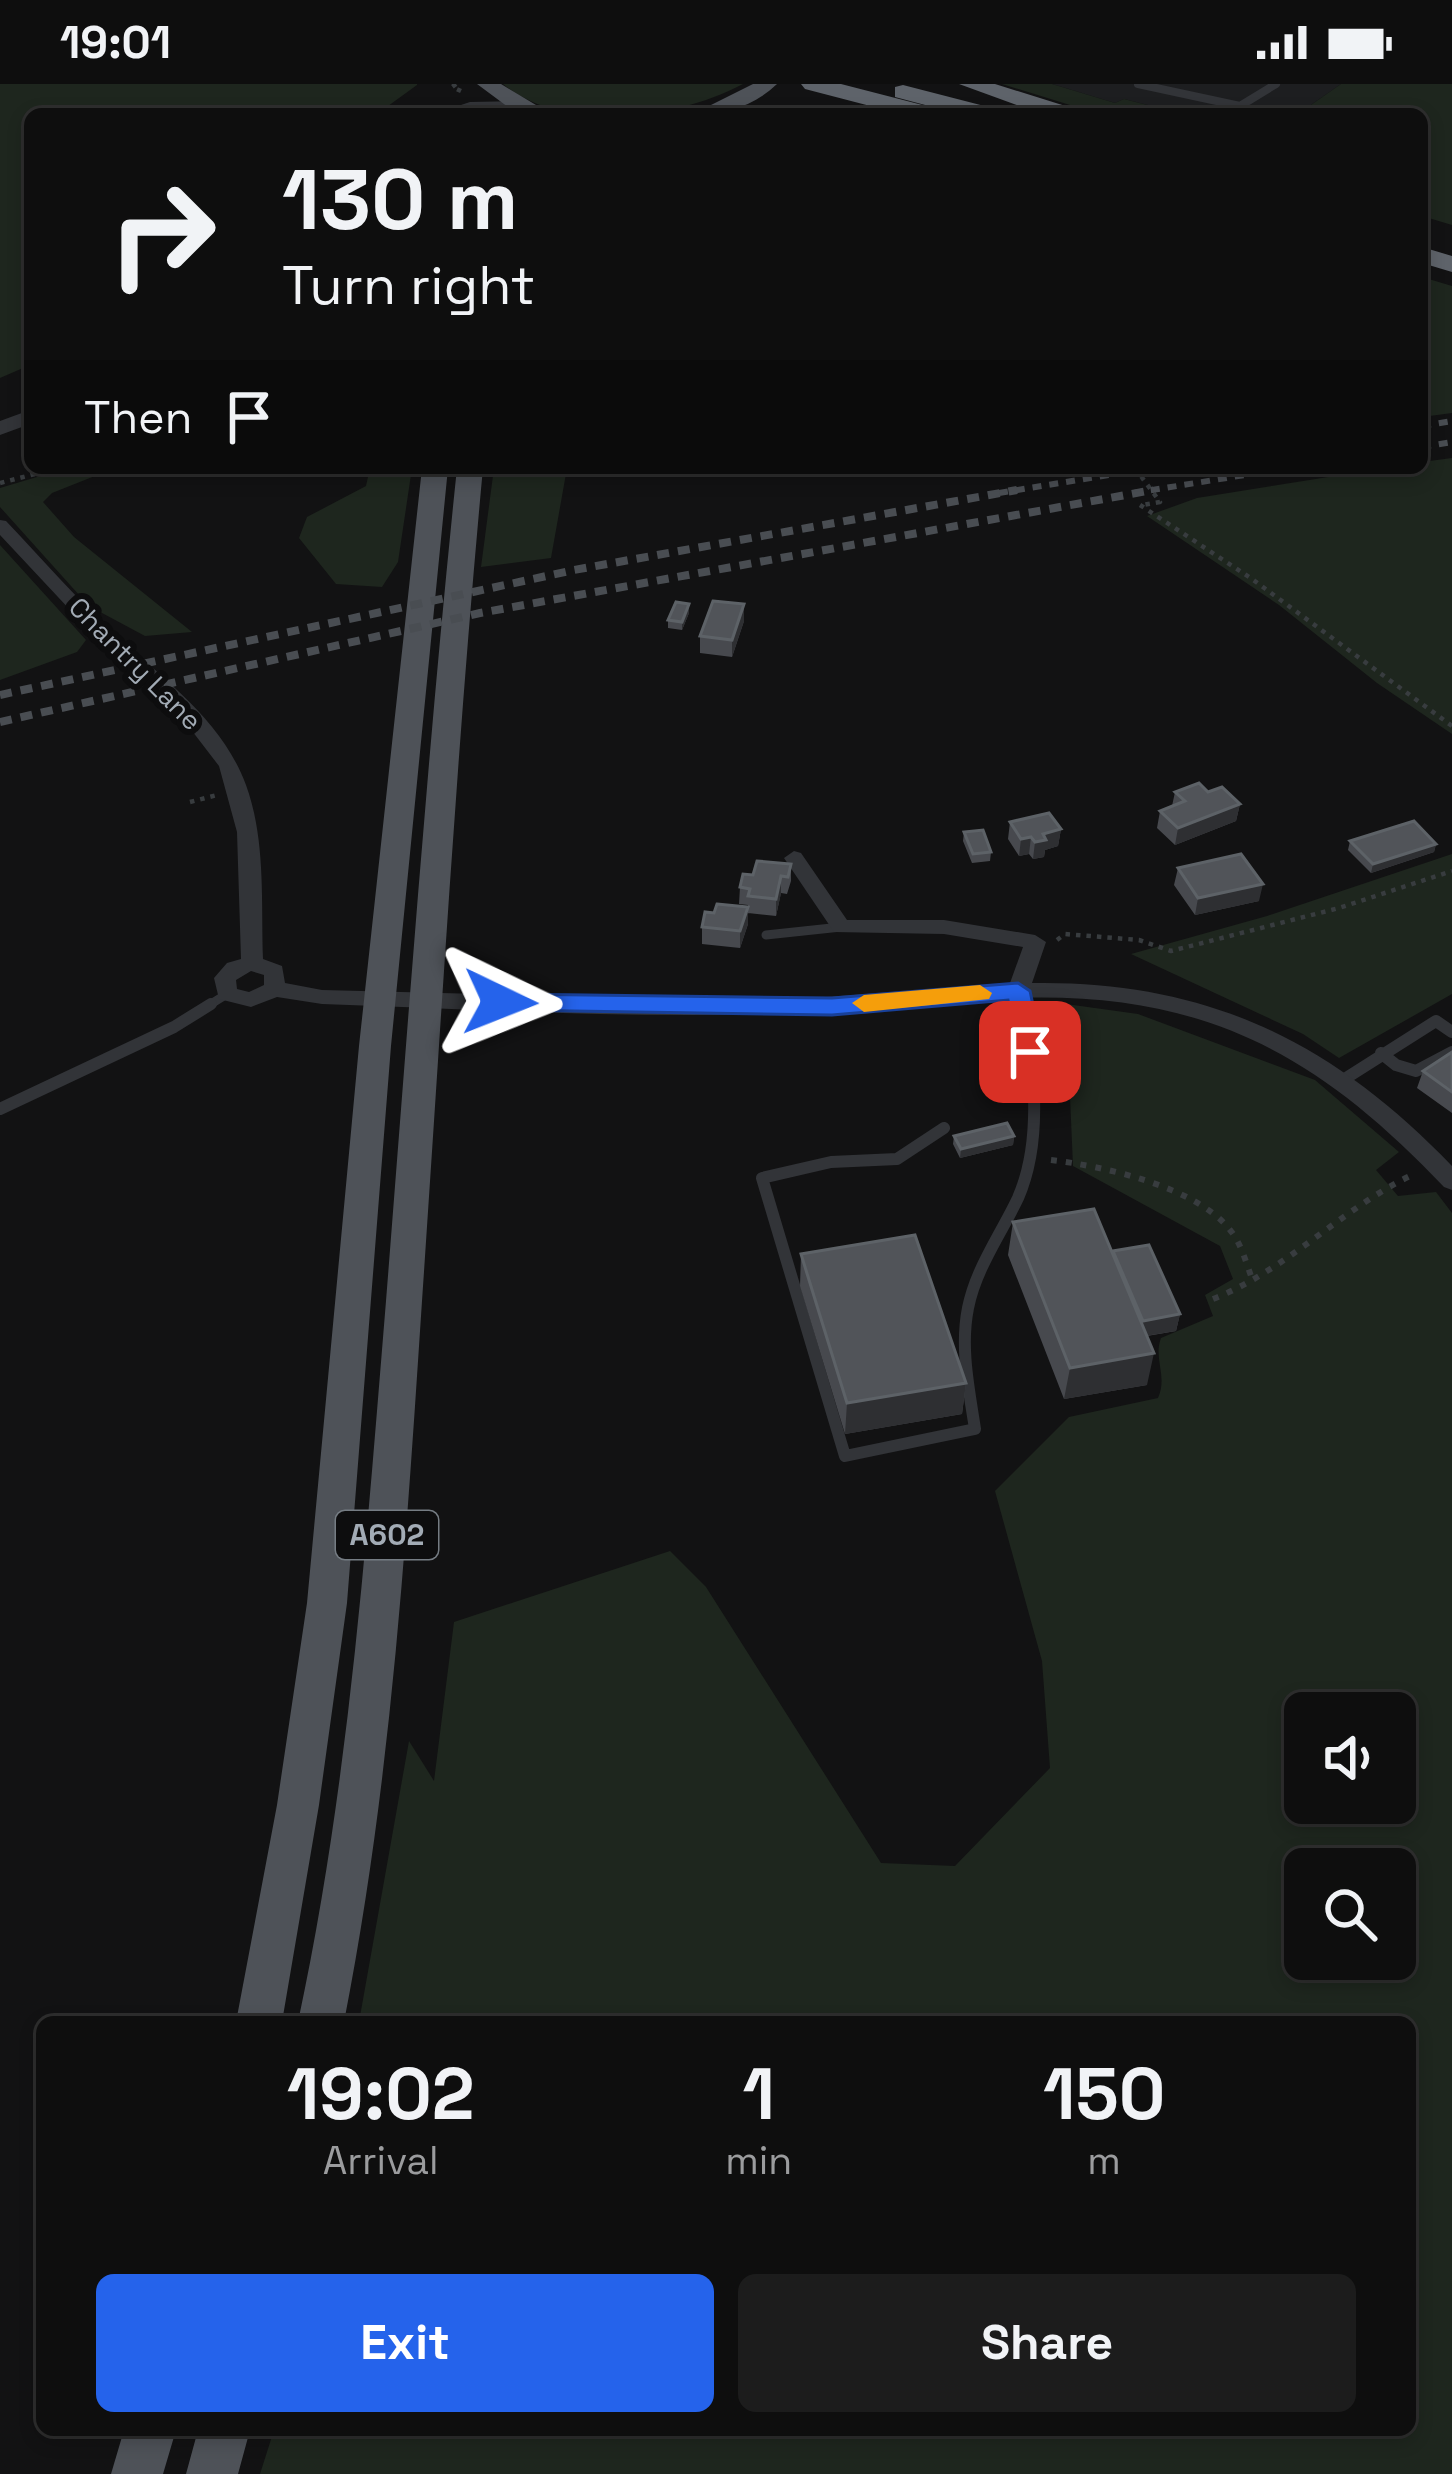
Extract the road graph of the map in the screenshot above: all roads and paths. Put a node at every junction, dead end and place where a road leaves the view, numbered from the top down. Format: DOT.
graph roads {
  1 [pos="473,84"];
  2 [pos="487,84"];
  3 [pos="767,84"];
  4 [pos="873,84"];
  5 [pos="971,84"];
  6 [pos="1126,84"];
  7 [pos="1138,84"];
  8 [pos="1276,84"];
  9 [pos="818,85"];
  10 [pos="428,108"];
  11 [pos="526,108"];
  12 [pos="720,108"];
  13 [pos="906,108"];
  14 [pos="964,108"];
  15 [pos="1047,108"];
  16 [pos="35,474"];
  17 [pos="434,474"];
  18 [pos="469,474"];
  19 [pos="1140,474"];
  20 [pos="0,483"];
  21 [pos="0,525"];
  22 [pos="1452,726"];
  23 [pos="794,858"];
  24 [pos="1452,871"];
  25 [pos="841,928"];
  26 [pos="1065,934"];
  27 [pos="766,935"];
  28 [pos="252,963"];
  29 [pos="275,989"];
  30 [pos="1018,991"];
  31 [pos="227,994"];
  32 [pos="1452,1032"];
  33 [pos="1452,1052"];
  34 [pos="1381,1053"];
  35 [pos="1343,1080"];
  36 [pos="0,1109"];
  37 [pos="944,1128"];
  38 [pos="1029,1159"];
  39 [pos="1444,1173"];
  40 [pos="1253,1281"];
  41 [pos="1213,1299"];
  42 [pos="260,2016"];
  43 [pos="322,2016"];
  44 [pos="148,2436"];
  45 [pos="222,2436"];
  46 [pos="136,2474"];
  47 [pos="212,2474"];
  1 -- 10 [label="street"];
  2 -- 11 [label="main road"];
  3 -- 12 [label="main road"];
  4 -- 14 [label="highway"];
  5 -- 15 [label="highway"];
  6 -- 7 [label="lane"];
  7 -- 8 [label="lane"];
  9 -- 13 [label="highway"];
  16 -- 20 [label="path"];
  17 -- 42 [label="main road, A602"];
  18 -- 43 [label="main road, A602"];
  19 -- 22 [label="path"];
  21 -- 28 [label="street, Chantry Lane"];
  23 -- 25 [label="street"];
  24 -- 26 [label="path"];
  25 -- 27 [label="lane"];
  25 -- 30 [label="street"];
  28 -- 29 [label="street"];
  28 -- 31 [label="street"];
  29 -- 30 [label="street"];
  29 -- 31 [label="street"];
  30 -- 35 [label="street"];
  30 -- 38 [label="lane"];
  31 -- 36 [label="lane"];
  32 -- 34 [label="lane"];
  33 -- 34 [label="lane"];
  34 -- 35 [label="lane"];
  35 -- 39 [label="street"];
  37 -- 38 [label="lane"];
  38 -- 40 [label="path"];
  39 -- 40 [label="path"];
  40 -- 41 [label="path"];
  44 -- 46 [label="main road"];
  45 -- 47 [label="main road"];
}
